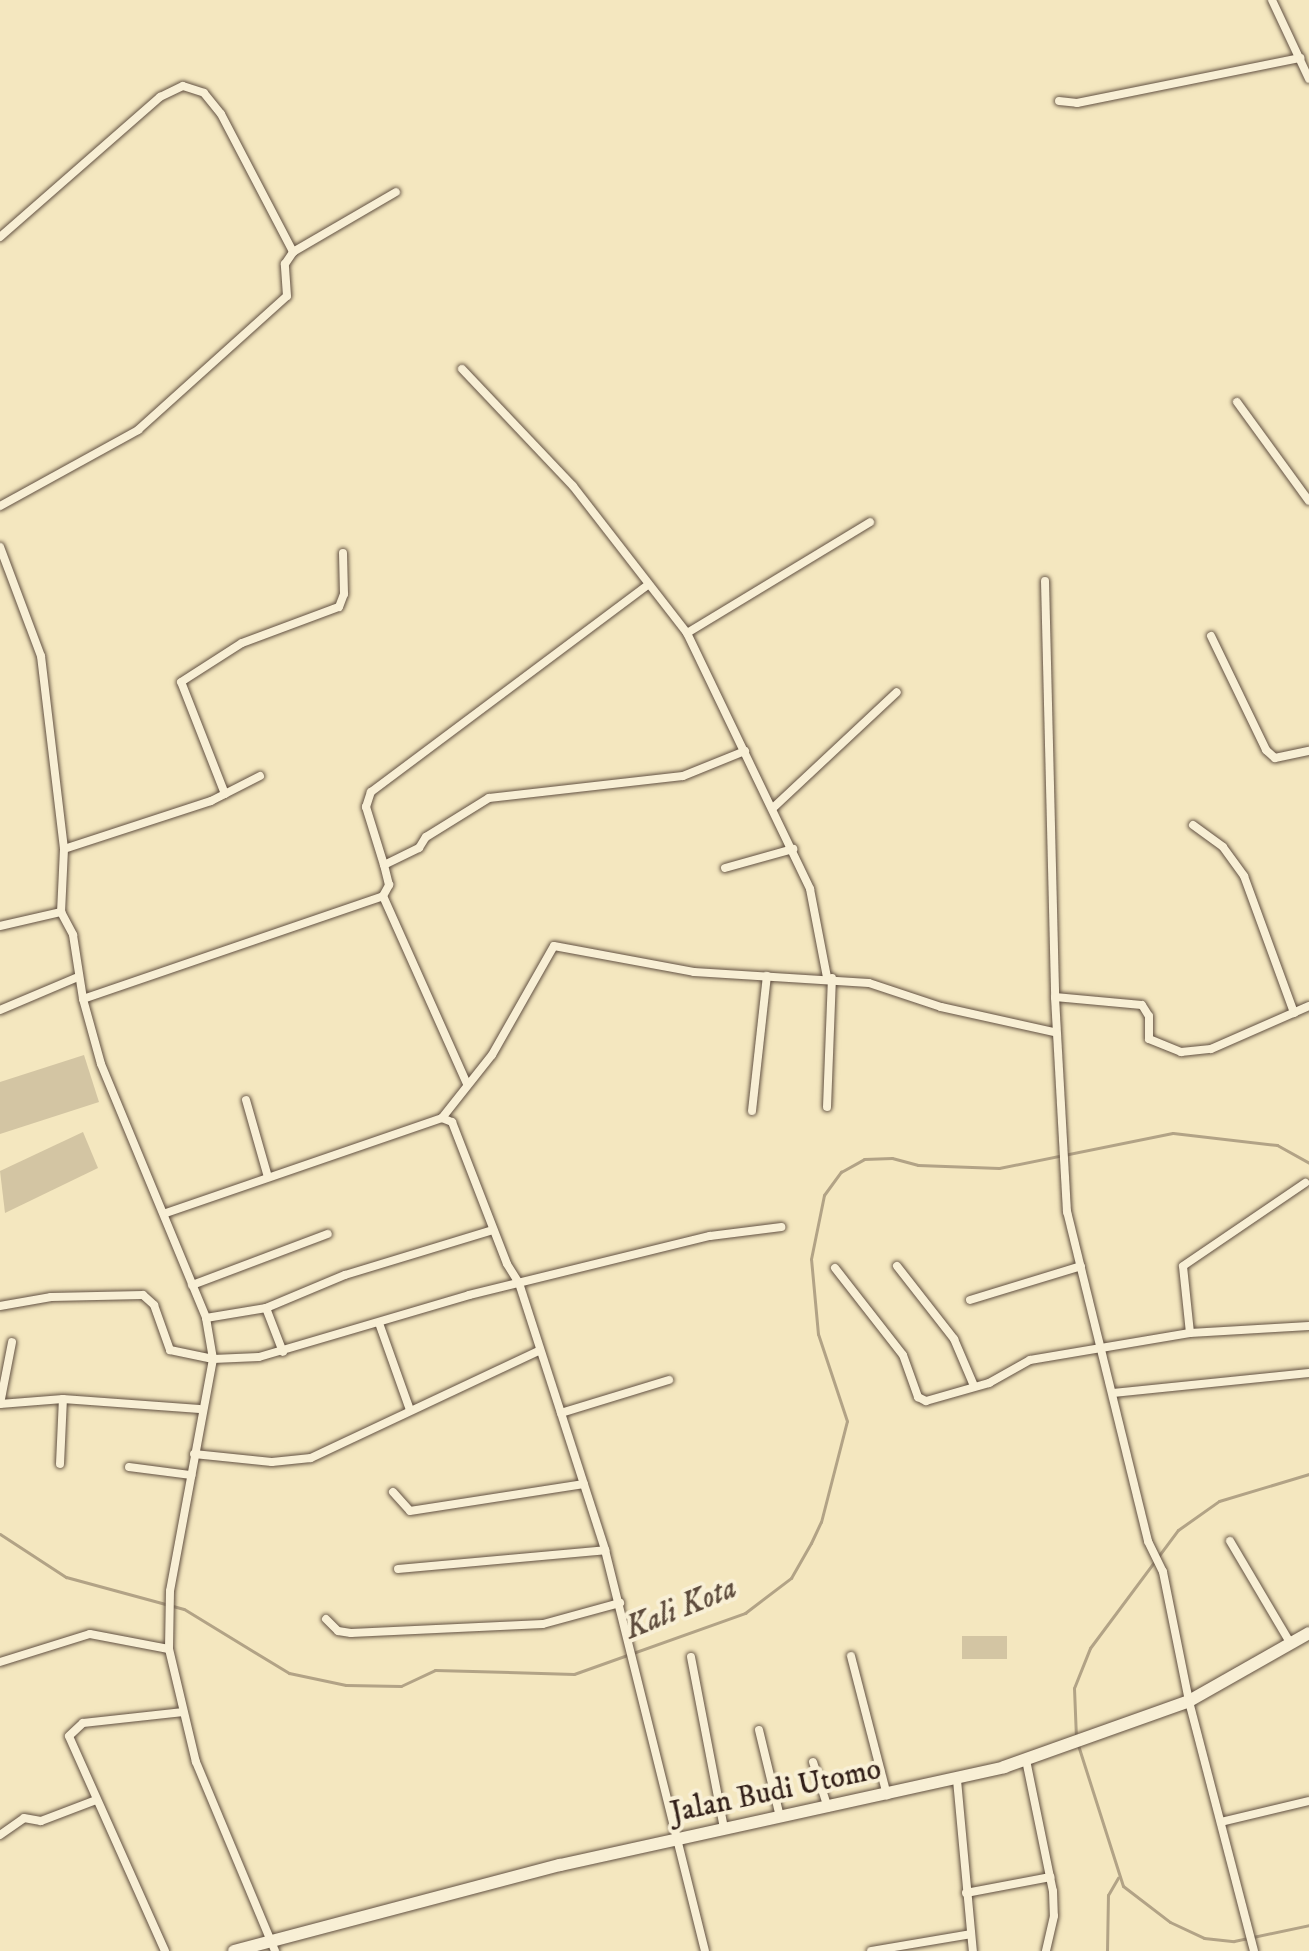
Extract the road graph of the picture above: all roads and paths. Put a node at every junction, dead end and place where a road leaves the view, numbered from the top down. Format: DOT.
graph roads {
  1 [pos="1272,0"];
  2 [pos="1301,58"];
  3 [pos="1309,79"];
  4 [pos="1059,101"];
  5 [pos="396,192"];
  6 [pos="0,237"];
  7 [pos="293,252"];
  8 [pos="462,369"];
  9 [pos="1237,402"];
  10 [pos="1309,501"];
  11 [pos="0,506"];
  12 [pos="870,522"];
  13 [pos="0,547"];
  14 [pos="343,553"];
  15 [pos="1045,581"];
  16 [pos="648,585"];
  17 [pos="687,633"];
  18 [pos="1211,636"];
  19 [pos="897,692"];
  20 [pos="745,751"];
  21 [pos="1309,751"];
  22 [pos="260,776"];
  23 [pos="225,794"];
  24 [pos="774,807"];
  25 [pos="1193,825"];
  26 [pos="64,849"];
  27 [pos="793,849"];
  28 [pos="384,865"];
  29 [pos="725,868"];
  30 [pos="383,896"];
  31 [pos="61,912"];
  32 [pos="0,926"];
  33 [pos="767,976"];
  34 [pos="78,977"];
  35 [pos="829,978"];
  36 [pos="1055,997"];
  37 [pos="83,999"];
  38 [pos="1309,1006"];
  39 [pos="0,1010"];
  40 [pos="1294,1013"];
  41 [pos="1054,1032"];
  42 [pos="467,1084"];
  43 [pos="246,1100"];
  44 [pos="827,1107"];
  45 [pos="752,1111"];
  46 [pos="442,1118"];
  47 [pos="268,1177"];
  48 [pos="1305,1183"];
  49 [pos="166,1213"];
  50 [pos="781,1227"];
  51 [pos="493,1230"];
  52 [pos="328,1234"];
  53 [pos="897,1266"];
  54 [pos="1081,1266"];
  55 [pos="835,1268"];
  56 [pos="519,1283"];
  57 [pos="192,1285"];
  58 [pos="970,1300"];
  59 [pos="0,1306"];
  60 [pos="266,1308"];
  61 [pos="206,1318"];
  62 [pos="379,1323"];
  63 [pos="1309,1326"];
  64 [pos="1190,1333"];
  65 [pos="12,1342"];
  66 [pos="1100,1347"];
  67 [pos="540,1350"];
  68 [pos="283,1352"];
  69 [pos="213,1359"];
  70 [pos="1309,1373"];
  71 [pos="669,1380"];
  72 [pos="974,1386"];
  73 [pos="1113,1393"];
  74 [pos="63,1399"];
  75 [pos="0,1404"];
  76 [pos="200,1409"];
  77 [pos="410,1410"];
  78 [pos="561,1413"];
  79 [pos="194,1454"];
  80 [pos="60,1464"];
  81 [pos="129,1467"];
  82 [pos="191,1475"];
  83 [pos="584,1484"];
  84 [pos="393,1492"];
  85 [pos="1230,1541"];
  86 [pos="605,1550"];
  87 [pos="398,1569"];
  88 [pos="620,1603"];
  89 [pos="326,1619"];
  90 [pos="1309,1633"];
  91 [pos="1291,1644"];
  92 [pos="169,1649"];
  93 [pos="851,1656"];
  94 [pos="691,1657"];
  95 [pos="0,1662"];
  96 [pos="1189,1701"];
  97 [pos="183,1712"];
  98 [pos="759,1730"];
  99 [pos="1026,1760"];
  100 [pos="813,1762"];
  101 [pos="957,1780"];
  102 [pos="888,1796"];
  103 [pos="96,1800"];
  104 [pos="1309,1801"];
  105 [pos="828,1808"];
  106 [pos="780,1817"];
  107 [pos="1221,1822"];
  108 [pos="724,1828"];
  109 [pos="0,1835"];
  110 [pos="674,1840"];
  111 [pos="1051,1877"];
  112 [pos="966,1893"];
  113 [pos="971,1934"];
  114 [pos="272,1946"];
  115 [pos="165,1951"];
  116 [pos="234,1951"];
  117 [pos="705,1951"];
  118 [pos="871,1951"];
  119 [pos="973,1951"];
  120 [pos="1046,1951"];
  121 [pos="1254,1951"];
  1 -- 2 [label="street"];
  2 -- 3 [label="street"];
  2 -- 4 [label="street"];
  5 -- 7 [label="street"];
  6 -- 7 [label="street"];
  7 -- 11 [label="street"];
  8 -- 16 [label="street"];
  9 -- 10 [label="street"];
  12 -- 17 [label="street"];
  13 -- 26 [label="street"];
  14 -- 23 [label="street"];
  15 -- 36 [label="street"];
  16 -- 17 [label="street"];
  16 -- 28 [label="street"];
  17 -- 20 [label="street"];
  18 -- 21 [label="street"];
  19 -- 24 [label="street"];
  20 -- 24 [label="street"];
  20 -- 28 [label="street"];
  22 -- 23 [label="street"];
  23 -- 26 [label="street"];
  24 -- 27 [label="street"];
  25 -- 40 [label="street"];
  26 -- 31 [label="street"];
  27 -- 29 [label="street"];
  27 -- 35 [label="street"];
  28 -- 30 [label="street"];
  30 -- 37 [label="street"];
  30 -- 42 [label="street"];
  31 -- 32 [label="street"];
  31 -- 34 [label="street"];
  33 -- 35 [label="street"];
  33 -- 42 [label="street"];
  33 -- 45 [label="street"];
  34 -- 37 [label="street"];
  34 -- 39 [label="street"];
  35 -- 41 [label="street"];
  35 -- 44 [label="street"];
  36 -- 40 [label="street"];
  36 -- 41 [label="street"];
  37 -- 49 [label="street"];
  38 -- 40 [label="street"];
  41 -- 54 [label="street"];
  42 -- 46 [label="street"];
  43 -- 47 [label="street"];
  46 -- 47 [label="street"];
  46 -- 51 [label="street"];
  47 -- 49 [label="street"];
  48 -- 64 [label="street"];
  49 -- 57 [label="street"];
  50 -- 56 [label="street"];
  51 -- 56 [label="street"];
  51 -- 60 [label="street"];
  52 -- 57 [label="street"];
  53 -- 72 [label="street"];
  54 -- 58 [label="street"];
  54 -- 66 [label="street"];
  55 -- 72 [label="street"];
  56 -- 62 [label="street"];
  56 -- 67 [label="street"];
  57 -- 61 [label="street"];
  59 -- 69 [label="street"];
  60 -- 61 [label="street"];
  60 -- 68 [label="street"];
  61 -- 69 [label="street"];
  62 -- 68 [label="street"];
  62 -- 77 [label="street"];
  63 -- 64 [label="street"];
  64 -- 66 [label="street"];
  65 -- 75 [label="street"];
  66 -- 72 [label="street"];
  66 -- 73 [label="street"];
  67 -- 77 [label="street"];
  67 -- 78 [label="street"];
  68 -- 69 [label="street"];
  69 -- 76 [label="street"];
  70 -- 73 [label="street"];
  71 -- 78 [label="street"];
  73 -- 96 [label="street"];
  74 -- 75 [label="street"];
  74 -- 76 [label="street"];
  74 -- 80 [label="street"];
  76 -- 79 [label="street"];
  77 -- 79 [label="street"];
  78 -- 83 [label="street"];
  79 -- 82 [label="street"];
  81 -- 82 [label="street"];
  82 -- 92 [label="street"];
  83 -- 84 [label="street"];
  83 -- 86 [label="street"];
  85 -- 91 [label="street"];
  86 -- 87 [label="street"];
  86 -- 88 [label="street"];
  88 -- 89 [label="street"];
  88 -- 110 [label="street"];
  90 -- 91 [label="street, Jalan Budi Utomo"];
  91 -- 96 [label="street, Jalan Budi Utomo"];
  92 -- 95 [label="street"];
  92 -- 97 [label="street"];
  93 -- 102 [label="street"];
  94 -- 108 [label="street"];
  96 -- 99 [label="street, Jalan Budi Utomo"];
  96 -- 107 [label="street"];
  97 -- 103 [label="street"];
  97 -- 114 [label="street"];
  98 -- 106 [label="street"];
  99 -- 101 [label="street, Jalan Budi Utomo"];
  99 -- 111 [label="street"];
  100 -- 105 [label="street"];
  101 -- 102 [label="street, Jalan Budi Utomo"];
  101 -- 112 [label="street"];
  102 -- 105 [label="street, Jalan Budi Utomo"];
  103 -- 109 [label="street"];
  103 -- 115 [label="street"];
  104 -- 107 [label="street"];
  105 -- 106 [label="street, Jalan Budi Utomo"];
  106 -- 108 [label="street, Jalan Budi Utomo"];
  107 -- 121 [label="street"];
  108 -- 110 [label="street, Jalan Budi Utomo"];
  110 -- 114 [label="street, Jalan Budi Utomo"];
  110 -- 117 [label="street"];
  111 -- 112 [label="street"];
  111 -- 120 [label="street"];
  112 -- 113 [label="street"];
  113 -- 118 [label="street"];
  113 -- 119 [label="street"];
  114 -- 116 [label="street, Jalan Budi Utomo"];
}
